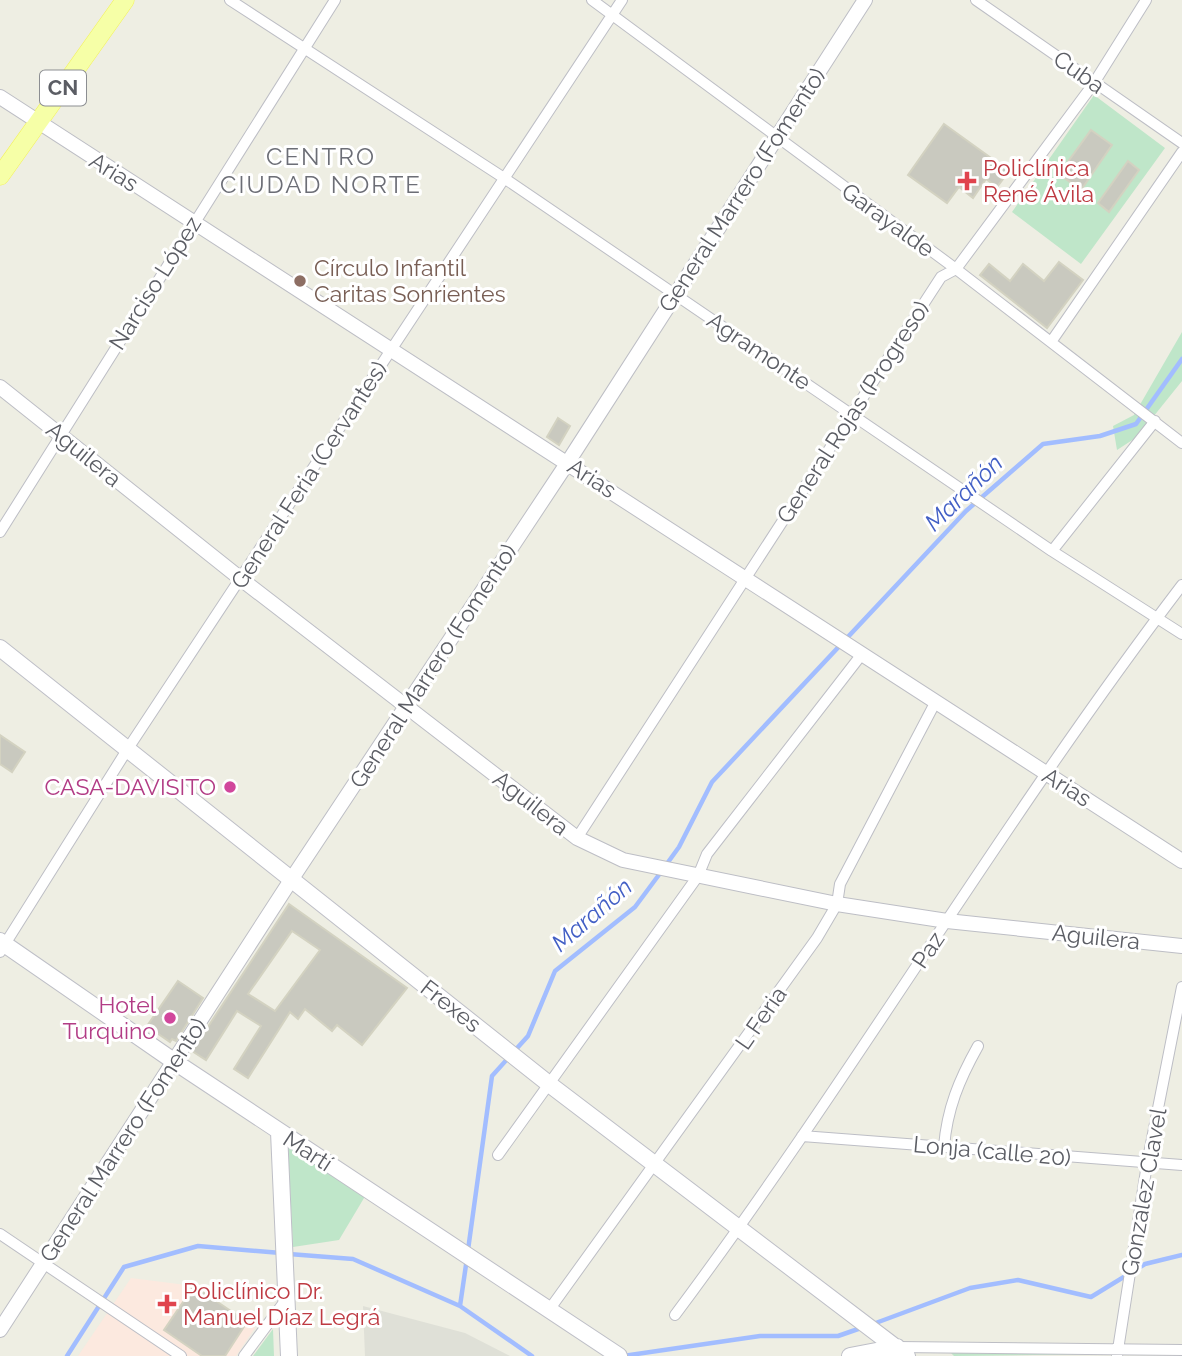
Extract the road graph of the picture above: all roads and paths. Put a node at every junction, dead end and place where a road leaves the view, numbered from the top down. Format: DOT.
graph roads {
  1 [pos="125,0"];
  2 [pos="230,0"];
  3 [pos="335,0"];
  4 [pos="592,0"];
  5 [pos="622,0"];
  6 [pos="865,0"];
  7 [pos="976,0"];
  8 [pos="1146,0"];
  9 [pos="611,15"];
  10 [pos="304,50"];
  11 [pos="1094,83"];
  12 [pos="0,97"];
  13 [pos="37,124"];
  14 [pos="775,138"];
  15 [pos="1182,143"];
  16 [pos="1182,152"];
  17 [pos="0,176"];
  18 [pos="504,178"];
  19 [pos="193,222"];
  20 [pos="956,269"];
  21 [pos="675,293"];
  22 [pos="1051,342"];
  23 [pos="391,350"];
  24 [pos="0,387"];
  25 [pos="852,414"];
  26 [pos="1155,421"];
  27 [pos="60,436"];
  28 [pos="1182,443"];
  29 [pos="568,462"];
  30 [pos="0,532"];
  31 [pos="1052,551"];
  32 [pos="747,577"];
  33 [pos="241,579"];
  34 [pos="1182,586"];
  35 [pos="1157,618"];
  36 [pos="1182,634"];
  37 [pos="0,648"];
  38 [pos="859,652"];
  39 [pos="934,704"];
  40 [pos="407,706"];
  41 [pos="127,750"];
  42 [pos="1046,774"];
  43 [pos="577,838"];
  44 [pos="1182,860"];
  45 [pos="698,877"];
  46 [pos="291,880"];
  47 [pos="837,904"];
  48 [pos="947,921"];
  49 [pos="2,946"];
  50 [pos="1182,946"];
  51 [pos="1182,988"];
  52 [pos="978,1046"];
  53 [pos="175,1062"];
  54 [pos="549,1084"];
  55 [pos="279,1132"];
  56 [pos="802,1136"];
  57 [pos="944,1147"];
  58 [pos="498,1155"];
  59 [pos="1147,1164"];
  60 [pos="656,1165"];
  61 [pos="1182,1165"];
  62 [pos="740,1228"];
  63 [pos="0,1234"];
  64 [pos="43,1262"];
  65 [pos="285,1301"];
  66 [pos="549,1310"];
  67 [pos="675,1315"];
  68 [pos="0,1330"];
  69 [pos="1182,1350"];
  70 [pos="902,1351"];
  71 [pos="1117,1352"];
  72 [pos="181,1356"];
  73 [pos="244,1356"];
  74 [pos="289,1356"];
  75 [pos="619,1356"];
  76 [pos="850,1356"];
  1 -- 13 [label="main road, CN"];
  2 -- 10 [label="street, Agramonte"];
  3 -- 10 [label="street, Narciso López"];
  4 -- 9 [label="street, Garayalde"];
  5 -- 9 [label="street, General Feria (Cervantes)"];
  6 -- 14 [label="street, General Marrero (Fomento)"];
  7 -- 11 [label="street, Cuba"];
  8 -- 11 [label="street, General Rojas (Progreso)"];
  9 -- 14 [label="street, Garayalde"];
  9 -- 18 [label="street, General Feria (Cervantes)"];
  10 -- 18 [label="street, Agramonte"];
  10 -- 19 [label="street, Narciso López"];
  11 -- 15 [label="street, Cuba"];
  11 -- 20 [label="street, General Rojas (Progreso)"];
  12 -- 13 [label="street, Arias"];
  13 -- 17 [label="main road, CN"];
  13 -- 19 [label="street, Arias"];
  14 -- 20 [label="street, Garayalde"];
  14 -- 21 [label="street, General Marrero (Fomento)"];
  16 -- 22 [label="street"];
  18 -- 21 [label="street, Agramonte"];
  18 -- 23 [label="street, General Feria (Cervantes)"];
  19 -- 23 [label="street, Arias"];
  19 -- 27 [label="street, Narciso López"];
  20 -- 22 [label="street, Garayalde"];
  20 -- 25 [label="street, General Rojas (Progreso)"];
  21 -- 25 [label="street, Agramonte"];
  21 -- 29 [label="street, General Marrero (Fomento)"];
  22 -- 26 [label="street, Garayalde"];
  23 -- 29 [label="street, Arias"];
  23 -- 33 [label="street, General Feria (Cervantes)"];
  24 -- 27 [label="street, Aguilera"];
  25 -- 31 [label="street, Agramonte"];
  25 -- 32 [label="street, General Rojas (Progreso)"];
  26 -- 28 [label="street, Garayalde"];
  26 -- 31 [label="street"];
  27 -- 30 [label="street, Narciso López"];
  27 -- 33 [label="street, Aguilera"];
  29 -- 32 [label="street, Arias"];
  29 -- 40 [label="street, General Marrero (Fomento)"];
  31 -- 35 [label="street, Agramonte"];
  32 -- 38 [label="street, Arias"];
  32 -- 43 [label="street, General Rojas (Progreso)"];
  33 -- 40 [label="street, Aguilera"];
  33 -- 41 [label="street, General Feria (Cervantes)"];
  34 -- 35 [label="street, Paz"];
  35 -- 36 [label="street, Agramonte"];
  35 -- 42 [label="street, Paz"];
  37 -- 41 [label="main road, Frexes"];
  38 -- 39 [label="street, Arias"];
  38 -- 45 [label="street"];
  39 -- 42 [label="street, Arias"];
  39 -- 47 [label="street, L Feria"];
  40 -- 43 [label="street, Aguilera"];
  40 -- 46 [label="street, General Marrero (Fomento)"];
  41 -- 46 [label="main road, Frexes"];
  41 -- 49 [label="street, General Feria (Cervantes)"];
  42 -- 44 [label="street, Arias"];
  42 -- 48 [label="street, Paz"];
  43 -- 45 [label="street, Aguilera"];
  45 -- 47 [label="street, Aguilera"];
  45 -- 54 [label="street"];
  46 -- 53 [label="street, General Marrero (Fomento)"];
  46 -- 54 [label="main road, Frexes"];
  47 -- 48 [label="street, Aguilera"];
  47 -- 60 [label="street, L Feria"];
  48 -- 50 [label="street, Aguilera"];
  48 -- 56 [label="street, Paz"];
  49 -- 53 [label="main road, Martí"];
  51 -- 59 [label="street, Gonzalez Clavel"];
  52 -- 57 [label="street"];
  53 -- 55 [label="main road, Martí"];
  53 -- 64 [label="street, General Marrero (Fomento)"];
  54 -- 58 [label="street"];
  54 -- 60 [label="main road, Frexes"];
  55 -- 65 [label="main road"];
  55 -- 66 [label="main road, Martí"];
  56 -- 57 [label="street, Lonja (calle 20)"];
  56 -- 62 [label="street, Paz"];
  57 -- 59 [label="street, Lonja (calle 20)"];
  59 -- 61 [label="street, Lonja (calle 20)"];
  59 -- 71 [label="street, Gonzalez Clavel"];
  60 -- 62 [label="main road, Frexes"];
  60 -- 66 [label="street, L Feria"];
  62 -- 67 [label="street, Paz"];
  62 -- 70 [label="main road, Frexes"];
  63 -- 64 [label="street"];
  64 -- 68 [label="street, General Marrero (Fomento)"];
  64 -- 72 [label="street"];
  65 -- 73 [label="street"];
  65 -- 74 [label="main road"];
  66 -- 75 [label="main road, Martí"];
  69 -- 71 [label="street"];
  70 -- 71 [label="street"];
  70 -- 76 [label="main road"];
}
